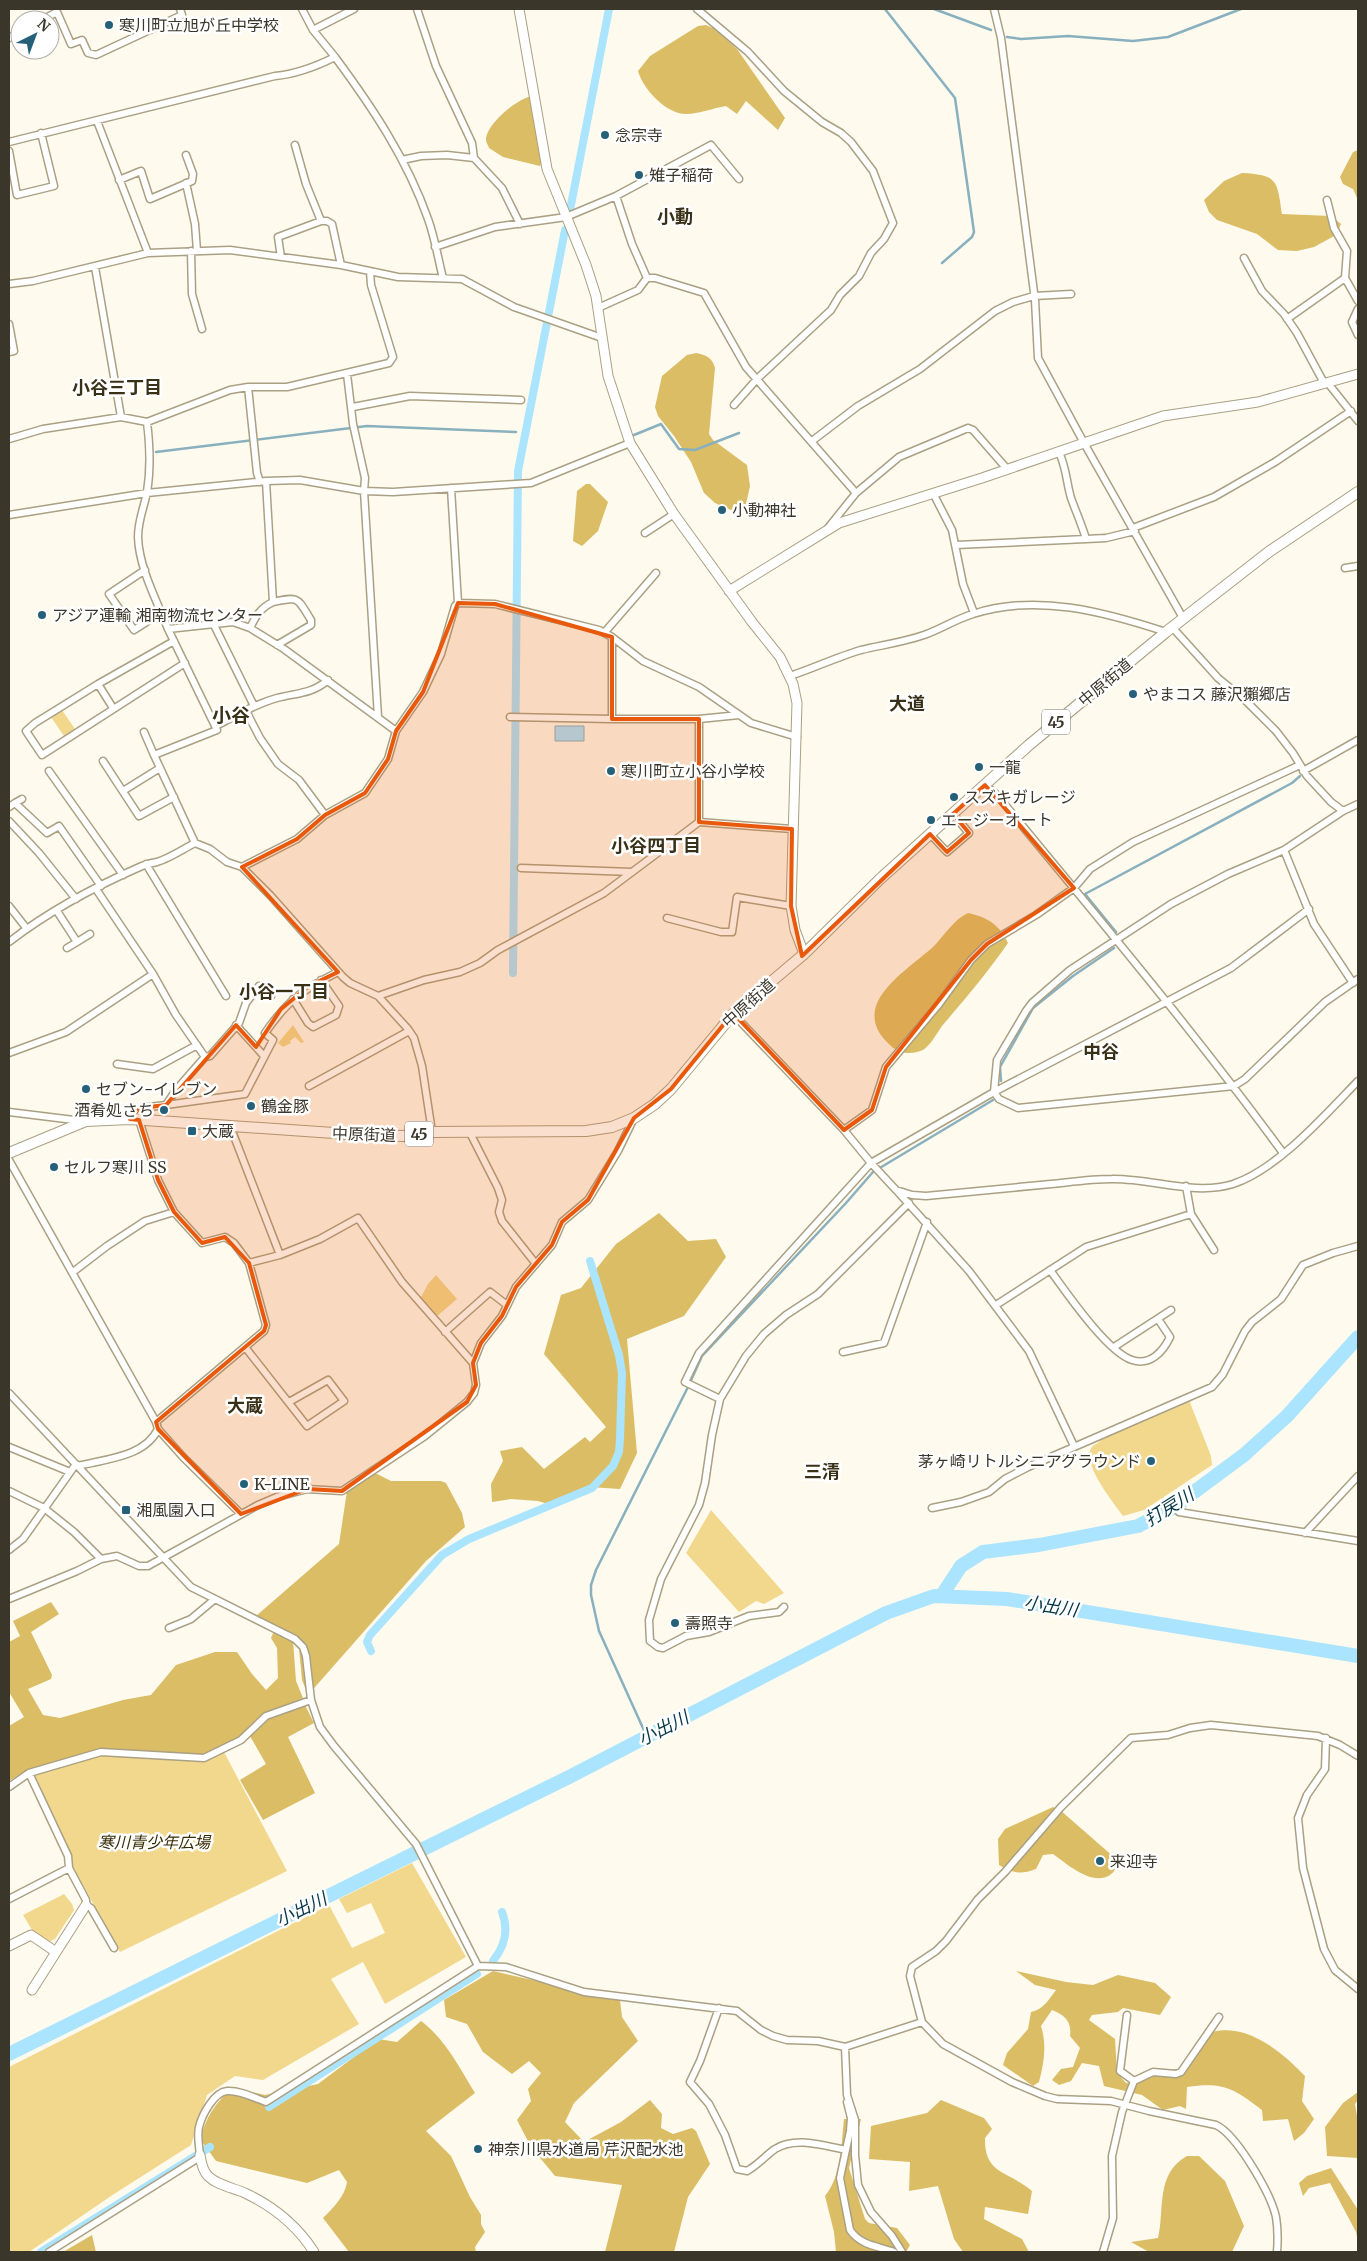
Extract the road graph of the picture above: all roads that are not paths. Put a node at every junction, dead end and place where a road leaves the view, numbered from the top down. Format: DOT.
graph roads {
  1 [pos="180,9"];
  2 [pos="302,9"];
  3 [pos="354,9"];
  4 [pos="417,9"];
  5 [pos="519,9"];
  6 [pos="697,9"];
  7 [pos="994,9"];
  8 [pos="60,19"];
  9 [pos="313,30"];
  10 [pos="335,57"];
  11 [pos="97,121"];
  12 [pos="41,133"];
  13 [pos="9,142"];
  14 [pos="295,145"];
  15 [pos="9,151"];
  16 [pos="186,155"];
  17 [pos="474,158"];
  18 [pos="402,160"];
  19 [pos="739,179"];
  20 [pos="119,180"];
  21 [pos="186,183"];
  22 [pos="616,196"];
  23 [pos="1327,200"];
  24 [pos="566,217"];
  25 [pos="321,221"];
  26 [pos="520,224"];
  27 [pos="435,247"];
  28 [pos="194,251"];
  29 [pos="148,254"];
  30 [pos="282,257"];
  31 [pos="1244,258"];
  32 [pos="342,265"];
  33 [pos="95,267"];
  34 [pos="370,271"];
  35 [pos="443,278"];
  36 [pos="648,278"];
  37 [pos="1345,278"];
  38 [pos="9,284"];
  39 [pos="1071,294"];
  40 [pos="1034,296"];
  41 [pos="1358,301"];
  42 [pos="598,308"];
  43 [pos="1358,309"];
  44 [pos="1288,319"];
  45 [pos="9,324"];
  46 [pos="202,329"];
  47 [pos="1358,335"];
  48 [pos="602,338"];
  49 [pos="9,352"];
  50 [pos="347,374"];
  51 [pos="1358,374"];
  52 [pos="757,379"];
  53 [pos="1326,382"];
  54 [pos="248,388"];
  55 [pos="521,400"];
  56 [pos="734,405"];
  57 [pos="352,407"];
  58 [pos="1351,411"];
  59 [pos="121,417"];
  60 [pos="1358,421"];
  61 [pos="147,422"];
  62 [pos="9,439"];
  63 [pos="812,441"];
  64 [pos="630,443"];
  65 [pos="1084,443"];
  66 [pos="1059,452"];
  67 [pos="1008,470"];
  68 [pos="263,482"];
  69 [pos="451,488"];
  70 [pos="364,491"];
  71 [pos="1358,492"];
  72 [pos="147,493"];
  73 [pos="856,493"];
  74 [pos="933,493"];
  75 [pos="674,514"];
  76 [pos="9,515"];
  77 [pos="1134,529"];
  78 [pos="825,531"];
  79 [pos="645,533"];
  80 [pos="1086,539"];
  81 [pos="956,545"];
  82 [pos="1358,566"];
  83 [pos="1345,568"];
  84 [pos="145,570"];
  85 [pos="656,573"];
  86 [pos="729,591"];
  87 [pos="273,602"];
  88 [pos="458,603"];
  89 [pos="162,612"];
  90 [pos="974,613"];
  91 [pos="1183,618"];
  92 [pos="213,623"];
  93 [pos="250,628"];
  94 [pos="168,629"];
  95 [pos="1169,630"];
  96 [pos="604,633"];
  97 [pos="612,637"];
  98 [pos="174,641"];
  99 [pos="278,645"];
  100 [pos="185,663"];
  101 [pos="790,676"];
  102 [pos="328,680"];
  103 [pos="98,684"];
  104 [pos="254,706"];
  105 [pos="113,708"];
  106 [pos="246,711"];
  107 [pos="739,715"];
  108 [pos="378,717"];
  109 [pos="510,717"];
  110 [pos="612,719"];
  111 [pos="699,720"];
  112 [pos="216,726"];
  113 [pos="396,731"];
  114 [pos="144,732"];
  115 [pos="796,737"];
  116 [pos="1358,740"];
  117 [pos="154,755"];
  118 [pos="103,761"];
  119 [pos="160,768"];
  120 [pos="1301,768"];
  121 [pos="49,771"];
  122 [pos="985,785"];
  123 [pos="123,791"];
  124 [pos="174,796"];
  125 [pos="22,799"];
  126 [pos="15,803"];
  127 [pos="1358,804"];
  128 [pos="9,808"];
  129 [pos="1343,811"];
  130 [pos="953,814"];
  131 [pos="325,815"];
  132 [pos="9,822"];
  133 [pos="698,822"];
  134 [pos="792,829"];
  135 [pos="930,834"];
  136 [pos="195,843"];
  137 [pos="1284,850"];
  138 [pos="146,864"];
  139 [pos="242,867"];
  140 [pos="520,868"];
  141 [pos="632,872"];
  142 [pos="123,875"];
  143 [pos="98,887"];
  144 [pos="1074,888"];
  145 [pos="76,899"];
  146 [pos="9,906"];
  147 [pos="791,906"];
  148 [pos="1309,910"];
  149 [pos="56,911"];
  150 [pos="667,918"];
  151 [pos="27,928"];
  152 [pos="90,934"];
  153 [pos="1117,940"];
  154 [pos="9,942"];
  155 [pos="77,942"];
  156 [pos="67,948"];
  157 [pos="804,954"];
  158 [pos="338,972"];
  159 [pos="153,974"];
  160 [pos="321,980"];
  161 [pos="1356,981"];
  162 [pos="226,996"];
  163 [pos="271,996"];
  164 [pos="378,996"];
  165 [pos="293,999"];
  166 [pos="1166,1003"];
  167 [pos="733,1014"];
  168 [pos="236,1026"];
  169 [pos="409,1031"];
  170 [pos="197,1045"];
  171 [pos="9,1052"];
  172 [pos="264,1056"];
  173 [pos="206,1058"];
  174 [pos="117,1064"];
  175 [pos="1358,1081"];
  176 [pos="309,1086"];
  177 [pos="1234,1086"];
  178 [pos="994,1092"];
  179 [pos="166,1105"];
  180 [pos="9,1112"];
  181 [pos="634,1118"];
  182 [pos="135,1119"];
  183 [pos="86,1122"];
  184 [pos="230,1126"];
  185 [pos="844,1130"];
  186 [pos="469,1131"];
  187 [pos="432,1132"];
  188 [pos="9,1153"];
  189 [pos="1283,1153"];
  190 [pos="9,1160"];
  191 [pos="874,1167"];
  192 [pos="1186,1186"];
  193 [pos="896,1190"];
  194 [pos="909,1203"];
  195 [pos="174,1212"];
  196 [pos="1191,1214"];
  197 [pos="927,1222"];
  198 [pos="1358,1246"];
  199 [pos="1214,1250"];
  200 [pos="280,1255"];
  201 [pos="249,1263"];
  202 [pos="536,1264"];
  203 [pos="1050,1270"];
  204 [pos="73,1272"];
  205 [pos="507,1305"];
  206 [pos="996,1305"];
  207 [pos="1171,1310"];
  208 [pos="1158,1319"];
  209 [pos="445,1332"];
  210 [pos="245,1347"];
  211 [pos="1114,1347"];
  212 [pos="843,1352"];
  213 [pos="473,1363"];
  214 [pos="9,1393"];
  215 [pos="720,1399"];
  216 [pos="289,1402"];
  217 [pos="157,1425"];
  218 [pos="1074,1446"];
  219 [pos="9,1447"];
  220 [pos="77,1465"];
  221 [pos="70,1472"];
  222 [pos="1358,1476"];
  223 [pos="9,1492"];
  224 [pos="44,1508"];
  225 [pos="932,1508"];
  226 [pos="1179,1512"];
  227 [pos="241,1514"];
  228 [pos="1305,1533"];
  229 [pos="1358,1542"];
  230 [pos="9,1550"];
  231 [pos="166,1558"];
  232 [pos="101,1559"];
  233 [pos="9,1599"];
  234 [pos="215,1599"];
  235 [pos="784,1607"];
  236 [pos="169,1628"];
  237 [pos="311,1700"];
  238 [pos="1326,1738"];
  239 [pos="1358,1756"];
  240 [pos="29,1773"];
  241 [pos="9,1786"];
  242 [pos="69,1868"];
  243 [pos="9,1899"];
  244 [pos="86,1905"];
  245 [pos="9,1946"];
  246 [pos="114,1948"];
  247 [pos="56,1952"];
  248 [pos="478,1966"];
  249 [pos="1358,1989"];
  250 [pos="32,1990"];
  251 [pos="719,2008"];
  252 [pos="1127,2015"];
  253 [pos="1219,2017"];
  254 [pos="922,2022"];
  255 [pos="845,2047"];
  256 [pos="1134,2081"];
  257 [pos="847,2095"];
  258 [pos="1125,2105"];
  259 [pos="846,2150"];
  260 [pos="200,2154"];
  261 [pos="49,2252"];
  262 [pos="314,2252"];
  263 [pos="894,2252"];
  264 [pos="902,2252"];
  265 [pos="1103,2252"];
  266 [pos="1277,2252"];
  1 -- 8 [label="street"];
  2 -- 9 [label="street"];
  3 -- 9 [label="street"];
  4 -- 17 [label="street"];
  5 -- 24 [label="street"];
  6 -- 52 [label="street"];
  7 -- 40 [label="street"];
  9 -- 10 [label="street"];
  10 -- 11 [label="street"];
  10 -- 18 [label="street"];
  11 -- 12 [label="street"];
  11 -- 20 [label="street"];
  12 -- 13 [label="street"];
  12 -- 15 [label="street"];
  14 -- 25 [label="street"];
  16 -- 21 [label="street"];
  17 -- 18 [label="street"];
  17 -- 26 [label="street"];
  18 -- 27 [label="street"];
  19 -- 22 [label="street"];
  20 -- 21 [label="street"];
  20 -- 29 [label="street"];
  21 -- 28 [label="street"];
  22 -- 24 [label="street"];
  22 -- 36 [label="street"];
  23 -- 37 [label="street"];
  24 -- 26 [label="street"];
  24 -- 42 [label="street"];
  25 -- 30 [label="street"];
  25 -- 32 [label="street"];
  26 -- 27 [label="street"];
  27 -- 35 [label="street"];
  28 -- 29 [label="street"];
  28 -- 30 [label="street"];
  28 -- 46 [label="street"];
  29 -- 33 [label="street"];
  30 -- 32 [label="street"];
  31 -- 44 [label="street"];
  32 -- 34 [label="street"];
  33 -- 38 [label="street"];
  33 -- 59 [label="street"];
  34 -- 35 [label="street"];
  34 -- 50 [label="street"];
  35 -- 48 [label="street"];
  36 -- 42 [label="street"];
  36 -- 52 [label="street"];
  37 -- 41 [label="street"];
  37 -- 44 [label="street"];
  39 -- 40 [label="street"];
  40 -- 63 [label="street"];
  40 -- 65 [label="street"];
  42 -- 48 [label="street"];
  43 -- 47 [label="street"];
  44 -- 53 [label="street"];
  45 -- 49 [label="street"];
  48 -- 64 [label="street"];
  50 -- 54 [label="street"];
  50 -- 57 [label="street"];
  51 -- 53 [label="street"];
  52 -- 56 [label="street"];
  52 -- 63 [label="street"];
  53 -- 58 [label="street"];
  53 -- 65 [label="street"];
  54 -- 61 [label="street"];
  54 -- 68 [label="street"];
  55 -- 57 [label="street"];
  57 -- 70 [label="street"];
  58 -- 60 [label="street"];
  58 -- 77 [label="street"];
  59 -- 61 [label="street"];
  59 -- 62 [label="street"];
  61 -- 72 [label="street"];
  63 -- 73 [label="street"];
  64 -- 69 [label="street"];
  64 -- 75 [label="street"];
  65 -- 66 [label="street"];
  65 -- 77 [label="street"];
  66 -- 67 [label="street"];
  66 -- 80 [label="street"];
  67 -- 73 [label="street"];
  67 -- 74 [label="street"];
  68 -- 70 [label="street"];
  68 -- 72 [label="street"];
  68 -- 87 [label="street"];
  69 -- 70 [label="street"];
  69 -- 88 [label="street"];
  70 -- 108 [label="street"];
  71 -- 91 [label="main road, 中原街道 / 45"];
  72 -- 76 [label="street"];
  72 -- 84 [label="street"];
  73 -- 78 [label="street"];
  74 -- 78 [label="street"];
  74 -- 81 [label="street"];
  75 -- 79 [label="street"];
  75 -- 86 [label="street"];
  77 -- 80 [label="street"];
  77 -- 91 [label="street"];
  78 -- 86 [label="street"];
  80 -- 81 [label="street"];
  81 -- 90 [label="street"];
  82 -- 83 [label="street"];
  84 -- 89 [label="street"];
  84 -- 89 [label="street"];
  85 -- 96 [label="street"];
  86 -- 101 [label="street"];
  87 -- 93 [label="street"];
  87 -- 99 [label="street"];
  88 -- 96 [label="street"];
  88 -- 113 [label="street"];
  89 -- 94 [label="street"];
  90 -- 95 [label="street"];
  90 -- 101 [label="street"];
  91 -- 95 [label="main road, 中原街道 / 45"];
  92 -- 93 [label="street"];
  92 -- 94 [label="street"];
  92 -- 104 [label="street"];
  93 -- 99 [label="street"];
  94 -- 98 [label="street"];
  95 -- 120 [label="street"];
  95 -- 122 [label="main road, 中原街道 / 45"];
  96 -- 97 [label="street"];
  97 -- 107 [label="street"];
  97 -- 110 [label="street"];
  98 -- 100 [label="street"];
  98 -- 103 [label="street"];
  99 -- 102 [label="street"];
  100 -- 105 [label="street"];
  100 -- 112 [label="street"];
  101 -- 115 [label="street"];
  102 -- 104 [label="street"];
  102 -- 108 [label="street"];
  103 -- 105 [label="street"];
  103 -- 105 [label="street"];
  104 -- 106 [label="street"];
  106 -- 112 [label="street"];
  106 -- 131 [label="street"];
  107 -- 111 [label="street"];
  107 -- 115 [label="street"];
  108 -- 113 [label="street"];
  109 -- 110 [label="street"];
  110 -- 111 [label="street"];
  111 -- 133 [label="street"];
  112 -- 117 [label="street"];
  113 -- 131 [label="street"];
  114 -- 117 [label="street"];
  115 -- 134 [label="street"];
  116 -- 120 [label="street"];
  117 -- 119 [label="street"];
  118 -- 123 [label="street"];
  119 -- 123 [label="street"];
  119 -- 124 [label="street"];
  120 -- 129 [label="street"];
  120 -- 144 [label="street"];
  121 -- 142 [label="street"];
  122 -- 130 [label="main road, 中原街道 / 45"];
  122 -- 144 [label="street"];
  123 -- 124 [label="street"];
  124 -- 136 [label="street"];
  125 -- 126 [label="street"];
  126 -- 128 [label="street"];
  126 -- 143 [label="street"];
  127 -- 129 [label="street"];
  129 -- 137 [label="street"];
  130 -- 135 [label="main road, 中原街道 / 45"];
  130 -- 135 [label="street"];
  131 -- 139 [label="street"];
  132 -- 145 [label="street"];
  133 -- 134 [label="street"];
  133 -- 141 [label="street"];
  134 -- 147 [label="street"];
  135 -- 157 [label="main road, 中原街道 / 45"];
  136 -- 138 [label="street"];
  136 -- 139 [label="street"];
  137 -- 148 [label="street"];
  137 -- 153 [label="street"];
  138 -- 142 [label="street"];
  138 -- 162 [label="street"];
  139 -- 158 [label="street"];
  140 -- 141 [label="street"];
  141 -- 164 [label="street"];
  142 -- 143 [label="street"];
  143 -- 145 [label="street"];
  143 -- 159 [label="street"];
  144 -- 153 [label="street"];
  144 -- 185 [label="street"];
  145 -- 149 [label="street"];
  146 -- 151 [label="street"];
  147 -- 150 [label="street"];
  147 -- 157 [label="street"];
  148 -- 161 [label="street"];
  148 -- 166 [label="street"];
  149 -- 151 [label="street"];
  149 -- 155 [label="street"];
  151 -- 154 [label="street"];
  152 -- 155 [label="street"];
  153 -- 166 [label="street"];
  153 -- 178 [label="street"];
  155 -- 156 [label="street"];
  157 -- 167 [label="main road, 中原街道 / 45"];
  158 -- 160 [label="street"];
  158 -- 164 [label="street"];
  159 -- 170 [label="street"];
  159 -- 171 [label="street"];
  160 -- 165 [label="street"];
  160 -- 165 [label="street"];
  161 -- 177 [label="street"];
  163 -- 168 [label="street"];
  164 -- 169 [label="street"];
  165 -- 172 [label="street"];
  166 -- 177 [label="street"];
  166 -- 178 [label="street"];
  167 -- 181 [label="main road, 中原街道 / 45"];
  167 -- 185 [label="street"];
  168 -- 172 [label="street"];
  168 -- 173 [label="street"];
  169 -- 176 [label="street"];
  169 -- 187 [label="street"];
  170 -- 173 [label="street"];
  170 -- 174 [label="street"];
  172 -- 179 [label="street"];
  173 -- 179 [label="street"];
  175 -- 189 [label="street"];
  177 -- 178 [label="street"];
  177 -- 189 [label="street"];
  178 -- 191 [label="street"];
  179 -- 182 [label="street"];
  180 -- 183 [label="street"];
  181 -- 186 [label="main road, 中原街道 / 45"];
  181 -- 202 [label="street"];
  182 -- 183 [label="main road, 中原街道 / 45"];
  182 -- 184 [label="main road, 中原街道 / 45"];
  182 -- 195 [label="street"];
  183 -- 188 [label="main road, 中原街道 / 45"];
  184 -- 187 [label="main road, 中原街道 / 45"];
  184 -- 200 [label="street"];
  185 -- 191 [label="street"];
  186 -- 187 [label="main road, 中原街道 / 45"];
  186 -- 202 [label="street"];
  189 -- 192 [label="street"];
  190 -- 204 [label="street"];
  191 -- 193 [label="street"];
  191 -- 215 [label="street"];
  192 -- 193 [label="street"];
  192 -- 196 [label="street"];
  193 -- 194 [label="street"];
  194 -- 197 [label="street"];
  194 -- 215 [label="street"];
  195 -- 201 [label="street"];
  195 -- 204 [label="street"];
  196 -- 199 [label="street"];
  196 -- 203 [label="street"];
  197 -- 206 [label="street"];
  197 -- 212 [label="street"];
  198 -- 218 [label="street"];
  200 -- 201 [label="street"];
  200 -- 209 [label="street"];
  201 -- 210 [label="street"];
  202 -- 205 [label="street"];
  203 -- 206 [label="street"];
  203 -- 211 [label="street"];
  204 -- 217 [label="street"];
  205 -- 209 [label="street"];
  205 -- 213 [label="street"];
  206 -- 218 [label="street"];
  207 -- 208 [label="street"];
  208 -- 211 [label="street"];
  208 -- 211 [label="street"];
  209 -- 213 [label="street"];
  210 -- 216 [label="street"];
  210 -- 217 [label="street"];
  213 -- 227 [label="street"];
  214 -- 220 [label="street"];
  215 -- 235 [label="street"];
  216 -- 216 [label="street"];
  217 -- 220 [label="street"];
  217 -- 227 [label="street"];
  218 -- 225 [label="street"];
  219 -- 221 [label="street"];
  220 -- 221 [label="street"];
  220 -- 231 [label="street"];
  221 -- 224 [label="street"];
  222 -- 228 [label="street"];
  223 -- 224 [label="street"];
  224 -- 230 [label="street"];
  224 -- 232 [label="street"];
  226 -- 228 [label="street"];
  227 -- 231 [label="street"];
  228 -- 229 [label="street"];
  231 -- 232 [label="street"];
  231 -- 234 [label="street"];
  232 -- 233 [label="street"];
  234 -- 236 [label="street"];
  234 -- 237 [label="street"];
  237 -- 240 [label="street"];
  237 -- 248 [label="street"];
  238 -- 239 [label="street"];
  238 -- 249 [label="street"];
  238 -- 254 [label="street"];
  240 -- 241 [label="street"];
  240 -- 242 [label="street"];
  242 -- 243 [label="street"];
  242 -- 244 [label="street"];
  244 -- 246 [label="street"];
  244 -- 247 [label="street"];
  245 -- 247 [label="street"];
  247 -- 250 [label="street"];
  248 -- 251 [label="street"];
  248 -- 260 [label="street"];
  251 -- 255 [label="street"];
  251 -- 259 [label="street"];
  252 -- 256 [label="street"];
  253 -- 256 [label="street"];
  254 -- 255 [label="street"];
  254 -- 258 [label="street"];
  255 -- 257 [label="street"];
  256 -- 258 [label="street"];
  257 -- 259 [label="street"];
  257 -- 264 [label="street"];
  258 -- 265 [label="street"];
  258 -- 266 [label="street"];
  259 -- 263 [label="street"];
  260 -- 261 [label="street"];
  260 -- 262 [label="street"];
}
